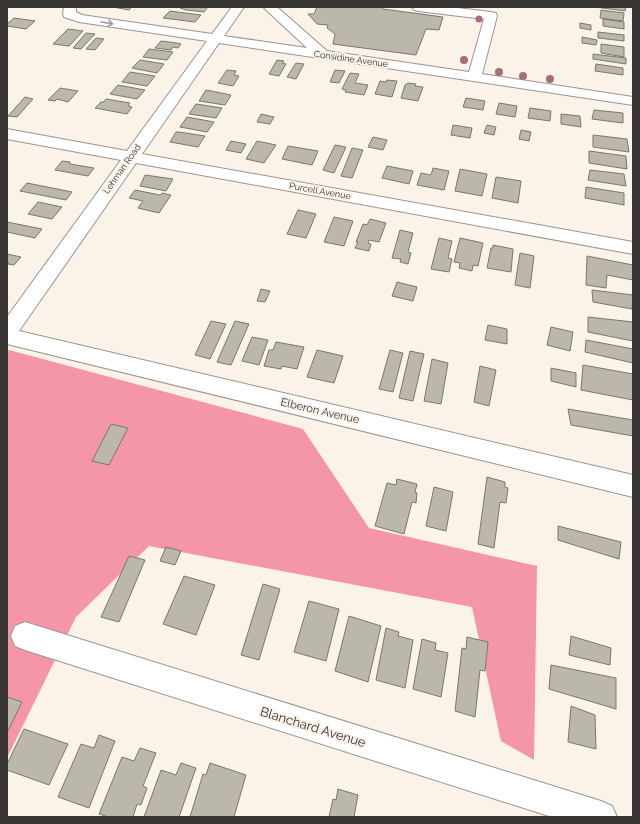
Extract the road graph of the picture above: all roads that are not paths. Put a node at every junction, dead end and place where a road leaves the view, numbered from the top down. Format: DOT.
graph roads {
  1 [pos="238,7"];
  2 [pos="269,7"];
  3 [pos="418,7"];
  4 [pos="70,10"];
  5 [pos="215,39"];
  6 [pos="323,55"];
  7 [pos="474,78"];
  8 [pos="633,101"];
  9 [pos="7,134"];
  10 [pos="130,157"];
  11 [pos="633,248"];
  12 [pos="7,332"];
  13 [pos="7,336"];
  14 [pos="633,486"];
  15 [pos="25,636"];
  16 [pos="601,817"];
  1 -- 5 [label="street, Lehman Road"];
  2 -- 6 [label="street"];
  3 -- 7 [label="street"];
  4 -- 5 [label="street, Considine Avenue, one-way"];
  5 -- 6 [label="street, Considine Avenue"];
  5 -- 10 [label="street, Lehman Road"];
  6 -- 7 [label="street, Considine Avenue"];
  7 -- 8 [label="street, Considine Avenue"];
  9 -- 10 [label="street, Purcell Avenue"];
  10 -- 11 [label="street, Purcell Avenue"];
  10 -- 12 [label="street, Lehman Road"];
  13 -- 14 [label="street, Elberon Avenue"];
  15 -- 16 [label="street, Blanchard Avenue"];
}
